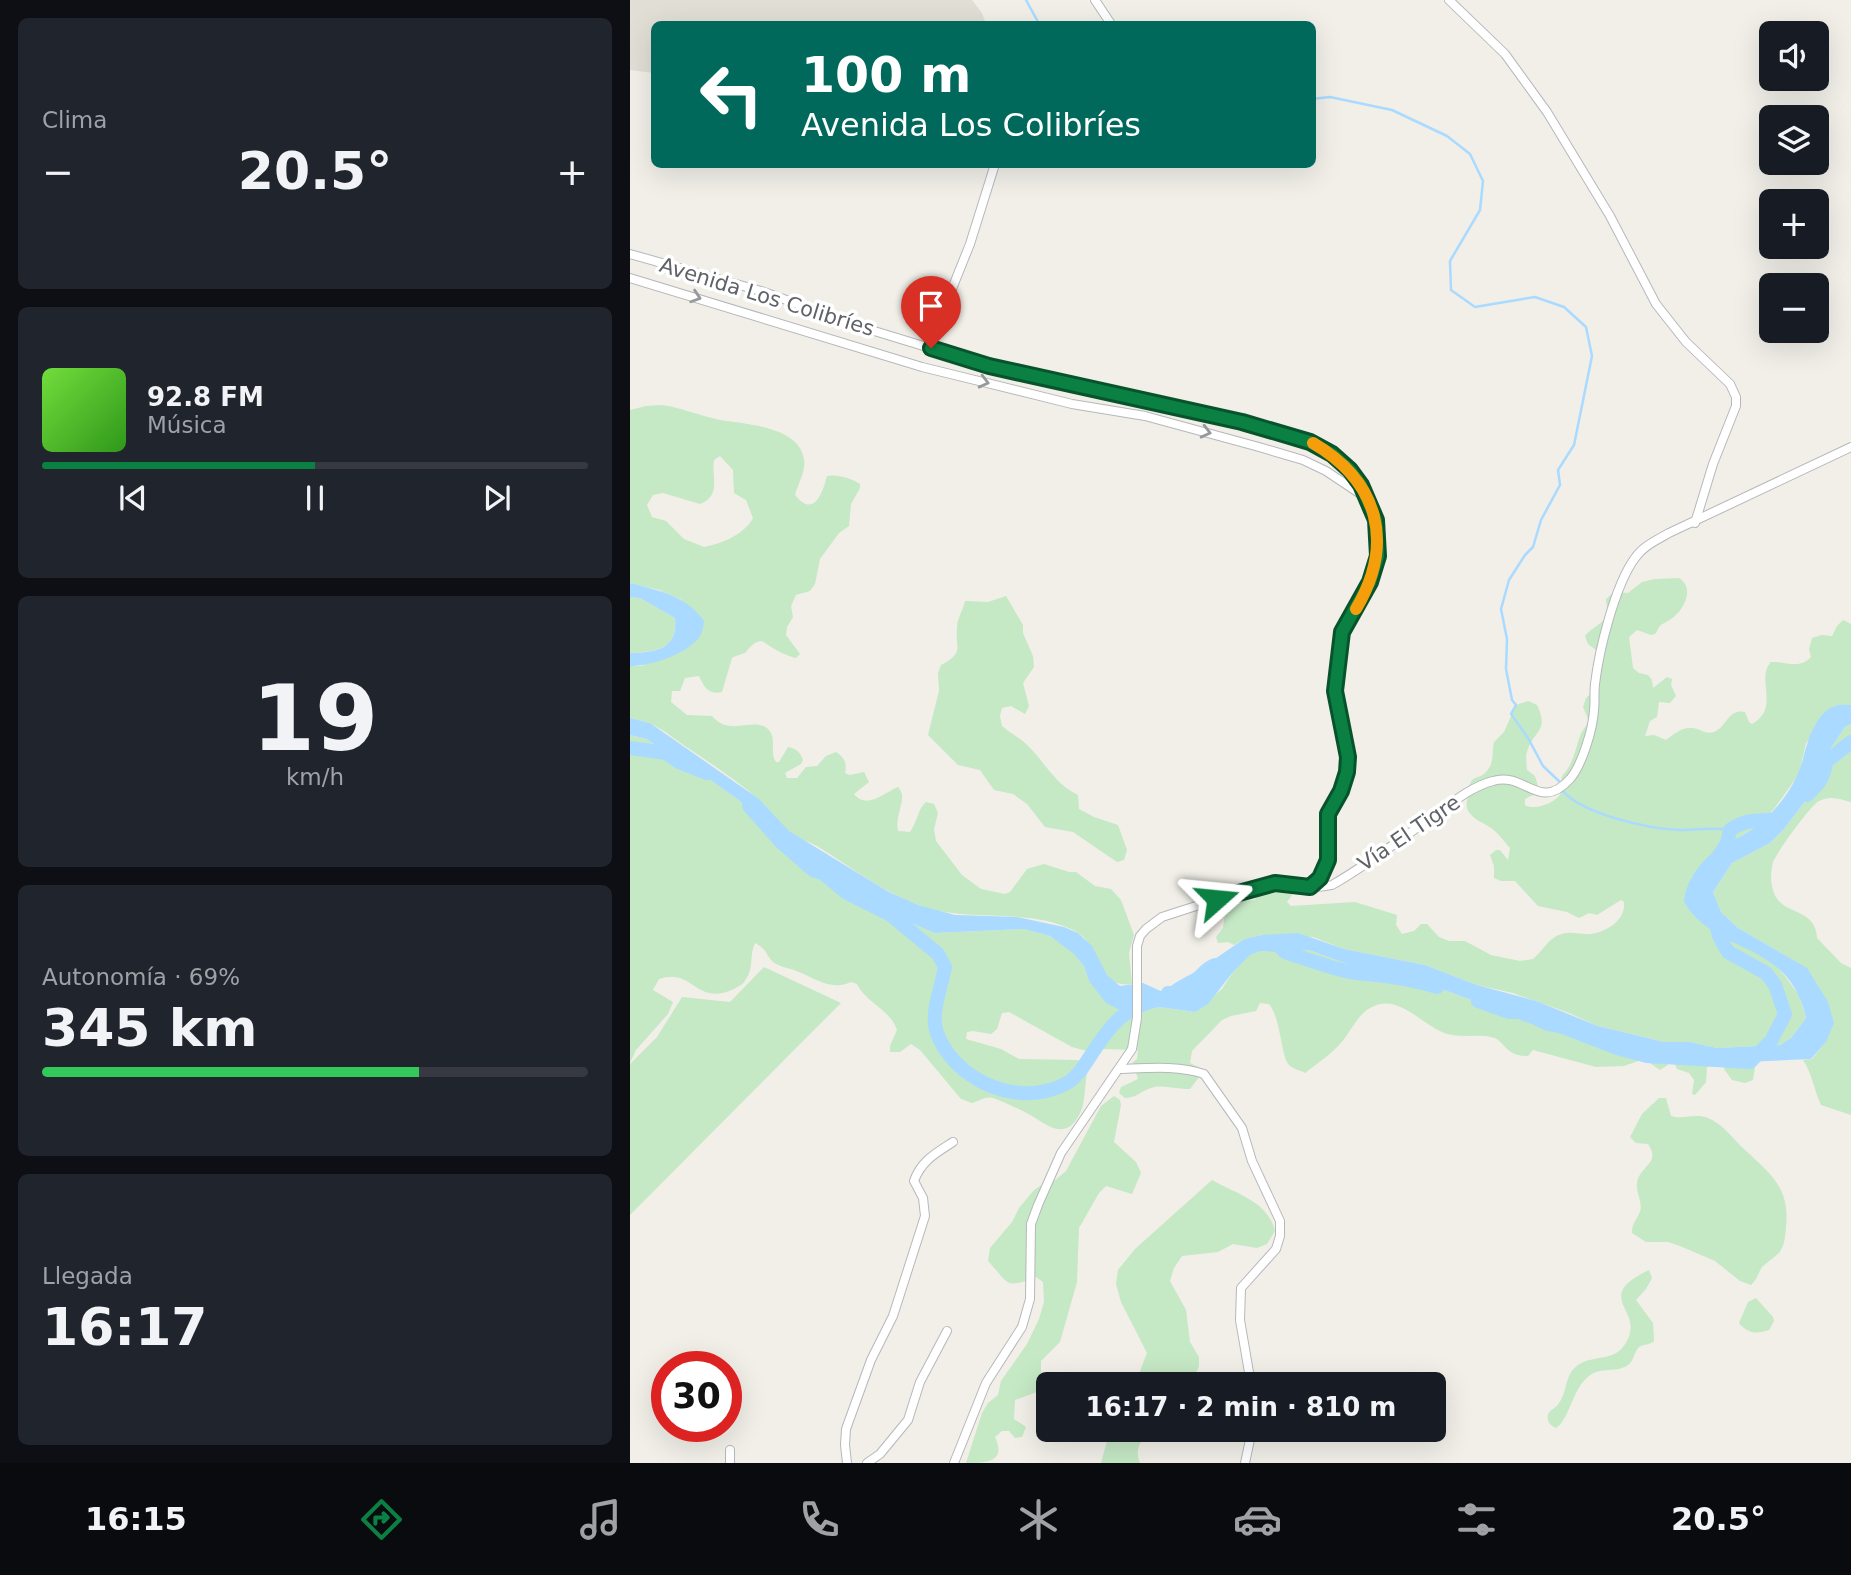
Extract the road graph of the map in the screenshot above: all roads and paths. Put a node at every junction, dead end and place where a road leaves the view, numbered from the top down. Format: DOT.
graph roads {
  1 [pos="1095,0"];
  2 [pos="1449,0"];
  3 [pos="1109,21"];
  4 [pos="994,168"];
  5 [pos="630,254"];
  6 [pos="630,278"];
  7 [pos="931,348"];
  8 [pos="1851,447"];
  9 [pos="1369,500"];
  10 [pos="1695,523"];
  11 [pos="1310,887"];
  12 [pos="1120,1069"];
  13 [pos="953,1142"];
  14 [pos="947,1331"];
  15 [pos="1249,1372"];
  16 [pos="1249,1442"];
  17 [pos="730,1450"];
  18 [pos="730,1463"];
  19 [pos="848,1463"];
  20 [pos="867,1463"];
  21 [pos="954,1463"];
  22 [pos="1245,1463"];
  1 -- 3 [label="street"];
  2 -- 10 [label="street"];
  4 -- 7 [label="street"];
  5 -- 7 [label="street, Avenida Los Colibríes"];
  6 -- 9 [label="street, Avenida Los Colibríes, one-way"];
  7 -- 9 [label="street, Avenida Los Colibríes"];
  8 -- 10 [label="street, Vía El Tigre"];
  9 -- 11 [label="street, Avenida Los Colibríes"];
  10 -- 11 [label="street, Vía El Tigre"];
  11 -- 12 [label="street, Vía El Tigre"];
  12 -- 15 [label="street"];
  12 -- 21 [label="street, Vía El Tigre"];
  13 -- 19 [label="street"];
  14 -- 20 [label="street"];
  16 -- 22 [label="street"];
  17 -- 18 [label="street"];
}
